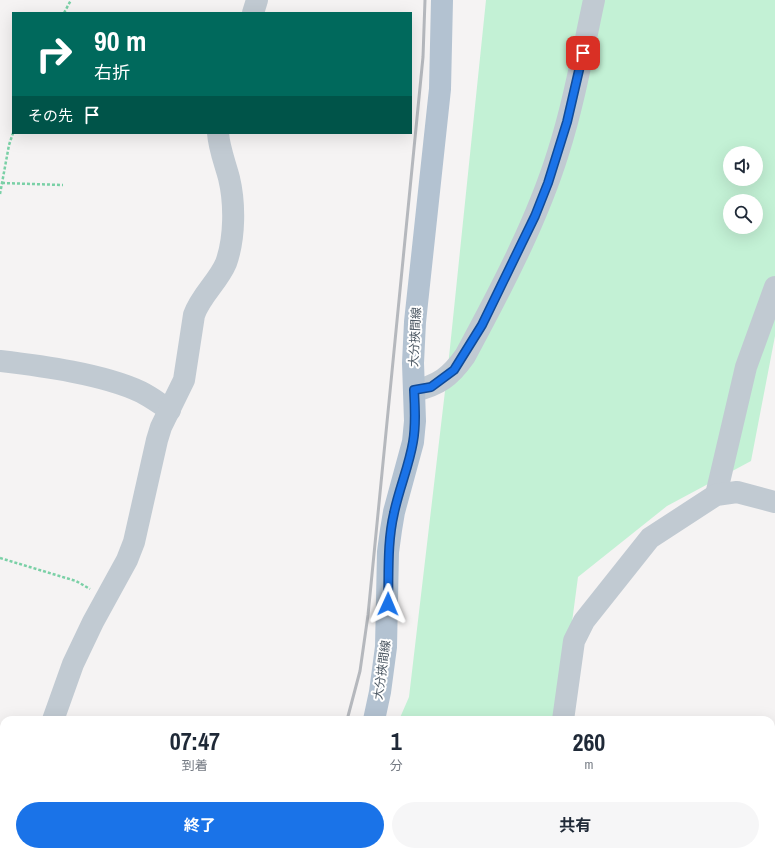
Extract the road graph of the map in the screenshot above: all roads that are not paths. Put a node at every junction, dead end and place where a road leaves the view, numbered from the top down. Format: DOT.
graph roads {
  1 [pos="257,0"];
  2 [pos="442,0"];
  3 [pos="594,0"];
  4 [pos="253,12"];
  5 [pos="218,134"];
  6 [pos="775,287"];
  7 [pos="0,361"];
  8 [pos="414,390"];
  9 [pos="170,410"];
  10 [pos="716,495"];
  11 [pos="775,502"];
  12 [pos="54,716"];
  13 [pos="375,716"];
  14 [pos="564,716"];
  1 -- 4 [label="street"];
  2 -- 8 [label="main road, 大分挾間線"];
  3 -- 8 [label="street"];
  5 -- 9 [label="street"];
  6 -- 10 [label="street"];
  7 -- 9 [label="street"];
  8 -- 13 [label="main road, 大分挾間線"];
  9 -- 12 [label="street"];
  10 -- 11 [label="street"];
  10 -- 14 [label="street"];
}
